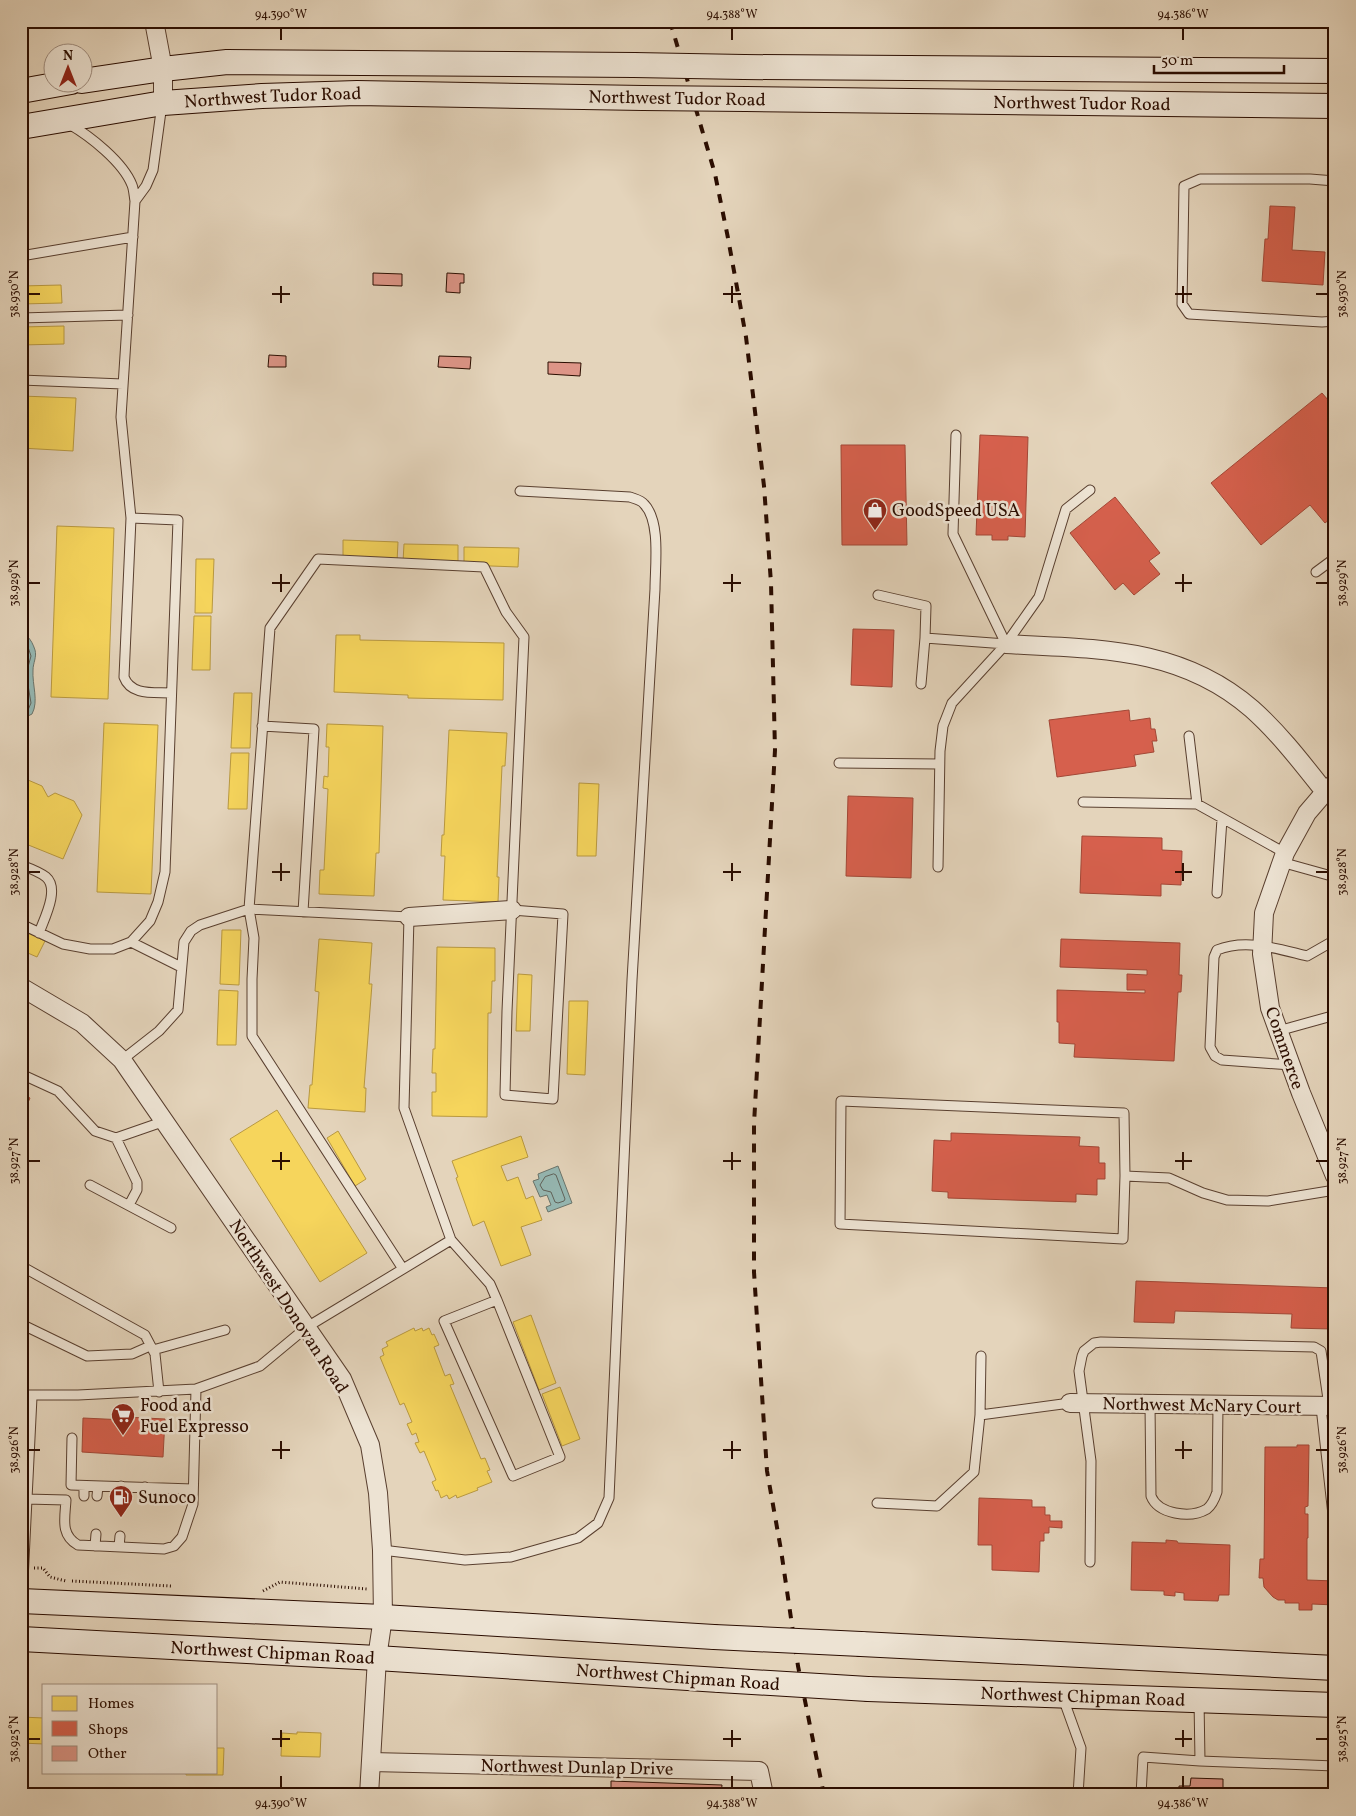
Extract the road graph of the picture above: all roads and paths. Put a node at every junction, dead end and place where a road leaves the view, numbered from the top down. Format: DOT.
graph roads {
  1 [pos="154,21"];
  2 [pos="163,69"];
  3 [pos="1328,71"];
  4 [pos="92,80"];
  5 [pos="42,87"];
  6 [pos="21,91"];
  7 [pos="163,103"];
  8 [pos="1332,106"];
  9 [pos="62,120"];
  10 [pos="21,127"];
  11 [pos="1335,181"];
  12 [pos="135,201"];
  13 [pos="133,237"];
  14 [pos="21,256"];
  15 [pos="128,316"];
  16 [pos="21,318"];
  17 [pos="1335,321"];
  18 [pos="21,380"];
  19 [pos="123,384"];
  20 [pos="956,435"];
  21 [pos="1090,490"];
  22 [pos="520,491"];
  23 [pos="132,518"];
  24 [pos="1335,558"];
  25 [pos="1316,572"];
  26 [pos="878,595"];
  27 [pos="925,638"];
  28 [pos="1006,644"];
  29 [pos="921,684"];
  30 [pos="171,693"];
  31 [pos="262,726"];
  32 [pos="1189,736"];
  33 [pos="839,764"];
  34 [pos="940,764"];
  35 [pos="1330,788"];
  36 [pos="1083,802"];
  37 [pos="1197,804"];
  38 [pos="1222,819"];
  39 [pos="1283,858"];
  40 [pos="21,865"];
  41 [pos="938,868"];
  42 [pos="1335,877"];
  43 [pos="1217,893"];
  44 [pos="249,909"];
  45 [pos="512,910"];
  46 [pos="302,912"];
  47 [pos="408,916"];
  48 [pos="21,924"];
  49 [pos="39,933"];
  50 [pos="1335,940"];
  51 [pos="131,942"];
  52 [pos="1263,946"];
  53 [pos="181,967"];
  54 [pos="21,988"];
  55 [pos="1335,1023"];
  56 [pos="1278,1031"];
  57 [pos="122,1060"];
  58 [pos="1290,1065"];
  59 [pos="21,1074"];
  60 [pos="165,1121"];
  61 [pos="116,1138"];
  62 [pos="1125,1176"];
  63 [pos="1335,1176"];
  64 [pos="90,1185"];
  65 [pos="1335,1190"];
  66 [pos="129,1205"];
  67 [pos="171,1228"];
  68 [pos="451,1240"];
  69 [pos="21,1266"];
  70 [pos="403,1269"];
  71 [pos="497,1300"];
  72 [pos="21,1324"];
  73 [pos="307,1327"];
  74 [pos="225,1330"];
  75 [pos="152,1348"];
  76 [pos="980,1356"];
  77 [pos="196,1389"];
  78 [pos="160,1392"];
  79 [pos="21,1396"];
  80 [pos="32,1397"];
  81 [pos="1077,1403"];
  82 [pos="1150,1404"];
  83 [pos="1218,1405"];
  84 [pos="1328,1406"];
  85 [pos="980,1415"];
  86 [pos="72,1438"];
  87 [pos="1331,1458"];
  88 [pos="71,1485"];
  89 [pos="84,1486"];
  90 [pos="98,1486"];
  91 [pos="121,1486"];
  92 [pos="145,1487"];
  93 [pos="162,1488"];
  94 [pos="193,1488"];
  95 [pos="84,1496"];
  96 [pos="97,1496"];
  97 [pos="121,1498"];
  98 [pos="144,1498"];
  99 [pos="66,1500"];
  100 [pos="161,1500"];
  101 [pos="24,1502"];
  102 [pos="877,1503"];
  103 [pos="1335,1533"];
  104 [pos="82,1534"];
  105 [pos="96,1534"];
  106 [pos="120,1536"];
  107 [pos="143,1537"];
  108 [pos="160,1538"];
  109 [pos="82,1545"];
  110 [pos="95,1546"];
  111 [pos="119,1547"];
  112 [pos="142,1548"];
  113 [pos="160,1549"];
  114 [pos="382,1550"];
  115 [pos="1090,1562"];
  116 [pos="23,1567"];
  117 [pos="174,1586"];
  118 [pos="361,1588"];
  119 [pos="255,1596"];
  120 [pos="22,1601"];
  121 [pos="383,1617"];
  122 [pos="21,1639"];
  123 [pos="377,1658"];
  124 [pos="1335,1668"];
  125 [pos="1062,1695"];
  126 [pos="1198,1700"];
  127 [pos="1335,1705"];
  128 [pos="371,1762"];
  129 [pos="1200,1762"];
  130 [pos="1335,1766"];
  131 [pos="1335,1777"];
  132 [pos="369,1795"];
  133 [pos="764,1795"];
  134 [pos="1078,1795"];
  135 [pos="1141,1795"];
  136 [pos="1334,1795"];
  1 -- 2 [label="street"];
  2 -- 3 [label="street, Northwest Tudor Road, bridge"];
  2 -- 4 [label="street, Northwest Tudor Road"];
  2 -- 7 [label="street"];
  3 -- 8 [label="street"];
  5 -- 6 [label="street"];
  7 -- 8 [label="street, Northwest Tudor Road, bridge"];
  7 -- 9 [label="street, Northwest Tudor Road"];
  7 -- 12 [label="lane"];
  9 -- 10 [label="street, Northwest Tudor Road"];
  9 -- 12 [label="lane"];
  11 -- 17 [label="lane"];
  12 -- 13 [label="lane"];
  13 -- 14 [label="lane"];
  13 -- 15 [label="lane"];
  15 -- 16 [label="lane"];
  15 -- 19 [label="lane"];
  18 -- 19 [label="lane"];
  19 -- 23 [label="lane"];
  20 -- 28 [label="lane"];
  21 -- 28 [label="lane"];
  22 -- 114 [label="lane"];
  23 -- 30 [label="lane"];
  23 -- 30 [label="lane"];
  24 -- 25 [label="lane"];
  26 -- 27 [label="lane"];
  27 -- 28 [label="lane"];
  27 -- 29 [label="lane"];
  28 -- 34 [label="lane"];
  28 -- 35 [label="street"];
  30 -- 51 [label="lane"];
  31 -- 44 [label="lane"];
  31 -- 45 [label="lane"];
  31 -- 46 [label="lane"];
  32 -- 37 [label="lane"];
  33 -- 34 [label="lane"];
  34 -- 41 [label="lane"];
  35 -- 39 [label="street, Commerce"];
  36 -- 37 [label="lane"];
  37 -- 38 [label="lane"];
  38 -- 39 [label="lane"];
  38 -- 43 [label="lane"];
  39 -- 42 [label="lane"];
  39 -- 52 [label="street, Commerce"];
  40 -- 49 [label="lane"];
  44 -- 46 [label="lane"];
  44 -- 53 [label="lane"];
  44 -- 70 [label="lane"];
  45 -- 45 [label="lane"];
  45 -- 47 [label="street"];
  46 -- 47 [label="lane"];
  47 -- 68 [label="lane"];
  48 -- 49 [label="lane"];
  49 -- 51 [label="lane"];
  50 -- 52 [label="lane"];
  51 -- 53 [label="lane"];
  52 -- 56 [label="street, Commerce"];
  52 -- 58 [label="lane"];
  53 -- 57 [label="lane"];
  54 -- 57 [label="street, Northwest Donovan Road"];
  55 -- 56 [label="lane"];
  56 -- 58 [label="street, Commerce"];
  57 -- 60 [label="street, Northwest Donovan Road"];
  58 -- 63 [label="street, Commerce"];
  59 -- 61 [label="lane"];
  60 -- 61 [label="lane"];
  60 -- 73 [label="street, Northwest Donovan Road"];
  61 -- 66 [label="lane"];
  62 -- 62 [label="lane"];
  62 -- 65 [label="lane"];
  64 -- 66 [label="lane"];
  66 -- 67 [label="lane"];
  68 -- 70 [label="lane"];
  68 -- 71 [label="lane"];
  69 -- 75 [label="lane"];
  70 -- 73 [label="lane"];
  71 -- 71 [label="lane"];
  72 -- 75 [label="lane"];
  73 -- 77 [label="lane"];
  73 -- 114 [label="street, Northwest Donovan Road"];
  74 -- 75 [label="lane"];
  75 -- 78 [label="lane"];
  76 -- 85 [label="lane"];
  77 -- 78 [label="lane"];
  77 -- 94 [label="lane"];
  78 -- 80 [label="lane"];
  79 -- 80 [label="lane"];
  80 -- 101 [label="lane"];
  81 -- 82 [label="street, Northwest McNary Court"];
  81 -- 84 [label="lane"];
  81 -- 85 [label="lane"];
  81 -- 115 [label="lane"];
  82 -- 83 [label="street, Northwest McNary Court"];
  82 -- 83 [label="lane"];
  83 -- 84 [label="street, Northwest McNary Court"];
  84 -- 87 [label="lane"];
  85 -- 102 [label="lane"];
  86 -- 88 [label="lane"];
  87 -- 103 [label="lane"];
  88 -- 89 [label="lane"];
  88 -- 99 [label="lane"];
  89 -- 90 [label="lane"];
  89 -- 95 [label="lane"];
  90 -- 91 [label="lane"];
  90 -- 96 [label="lane"];
  91 -- 92 [label="lane"];
  91 -- 97 [label="lane"];
  92 -- 93 [label="lane"];
  92 -- 98 [label="lane"];
  93 -- 94 [label="lane"];
  93 -- 100 [label="lane"];
  94 -- 113 [label="lane"];
  99 -- 101 [label="lane"];
  99 -- 109 [label="lane"];
  101 -- 116 [label="lane"];
  104 -- 109 [label="lane"];
  105 -- 110 [label="lane"];
  106 -- 111 [label="lane"];
  107 -- 112 [label="lane"];
  108 -- 113 [label="lane"];
  109 -- 110 [label="lane"];
  110 -- 111 [label="lane"];
  111 -- 112 [label="lane"];
  112 -- 113 [label="lane"];
  114 -- 121 [label="street, Northwest Donovan Road"];
  116 -- 117 [label="path"];
  116 -- 120 [label="lane"];
  118 -- 119 [label="path"];
  120 -- 121 [label="street"];
  121 -- 123 [label="street, Northwest Donovan Road"];
  121 -- 124 [label="street, bridge"];
  122 -- 123 [label="street, Northwest Chipman Road"];
  123 -- 125 [label="street, Northwest Chipman Road, bridge"];
  123 -- 128 [label="street, Northwest Donovan Road"];
  125 -- 126 [label="street, Northwest Chipman Road"];
  125 -- 134 [label="lane"];
  126 -- 127 [label="street, Northwest Chipman Road"];
  126 -- 129 [label="lane"];
  128 -- 132 [label="street, Northwest Donovan Road"];
  128 -- 133 [label="street, Northwest Dunlap Drive"];
  129 -- 130 [label="lane"];
  129 -- 135 [label="lane"];
  131 -- 136 [label="lane"];
}
